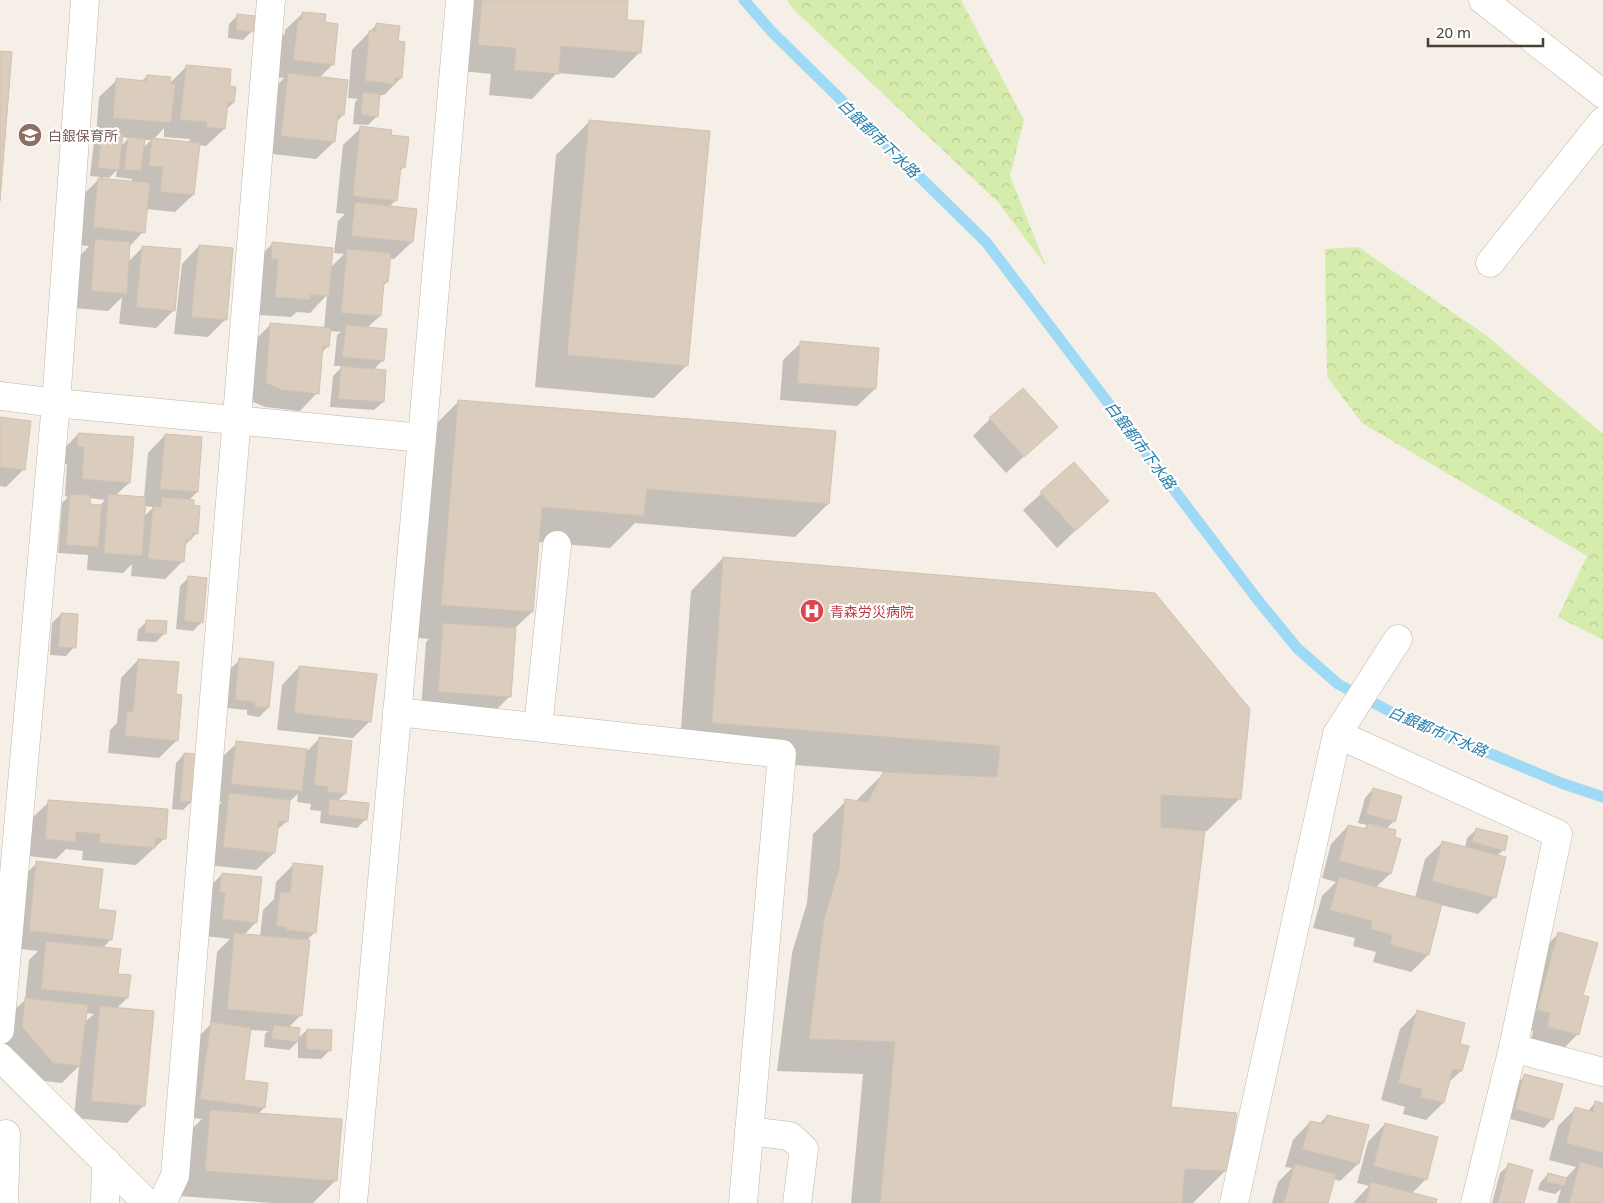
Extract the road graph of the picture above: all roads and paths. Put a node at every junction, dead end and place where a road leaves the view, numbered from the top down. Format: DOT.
graph roads {
  1 [pos="85,0"];
  2 [pos="271,0"];
  3 [pos="460,0"];
  4 [pos="1482,0"];
  5 [pos="1603,94"];
  6 [pos="1603,121"];
  7 [pos="1490,264"];
  8 [pos="0,396"];
  9 [pos="56,403"];
  10 [pos="236,420"];
  11 [pos="422,438"];
  12 [pos="557,545"];
  13 [pos="1398,639"];
  14 [pos="397,712"];
  15 [pos="538,727"];
  16 [pos="1337,734"];
  17 [pos="0,1030"];
  18 [pos="1513,1048"];
  19 [pos="0,1057"];
  20 [pos="1603,1072"];
  21 [pos="749,1131"];
  22 [pos="6,1134"];
  23 [pos="106,1162"];
  24 [pos="4,1203"];
  25 [pos="105,1203"];
  26 [pos="147,1203"];
  27 [pos="162,1203"];
  28 [pos="353,1203"];
  29 [pos="743,1203"];
  30 [pos="797,1203"];
  31 [pos="1234,1203"];
  32 [pos="1475,1203"];
  1 -- 9 [label="street"];
  2 -- 10 [label="street"];
  3 -- 11 [label="street"];
  4 -- 5 [label="street"];
  6 -- 7 [label="street"];
  8 -- 9 [label="street"];
  9 -- 10 [label="street"];
  9 -- 17 [label="street"];
  10 -- 11 [label="street"];
  10 -- 27 [label="street"];
  11 -- 14 [label="street"];
  12 -- 15 [label="street"];
  13 -- 16 [label="street"];
  14 -- 15 [label="street"];
  14 -- 28 [label="street"];
  15 -- 21 [label="street"];
  16 -- 18 [label="street"];
  16 -- 31 [label="street"];
  18 -- 20 [label="street"];
  18 -- 32 [label="street"];
  19 -- 23 [label="street"];
  21 -- 29 [label="street"];
  21 -- 30 [label="street"];
  22 -- 24 [label="street"];
  23 -- 25 [label="street"];
  23 -- 26 [label="street"];
}
